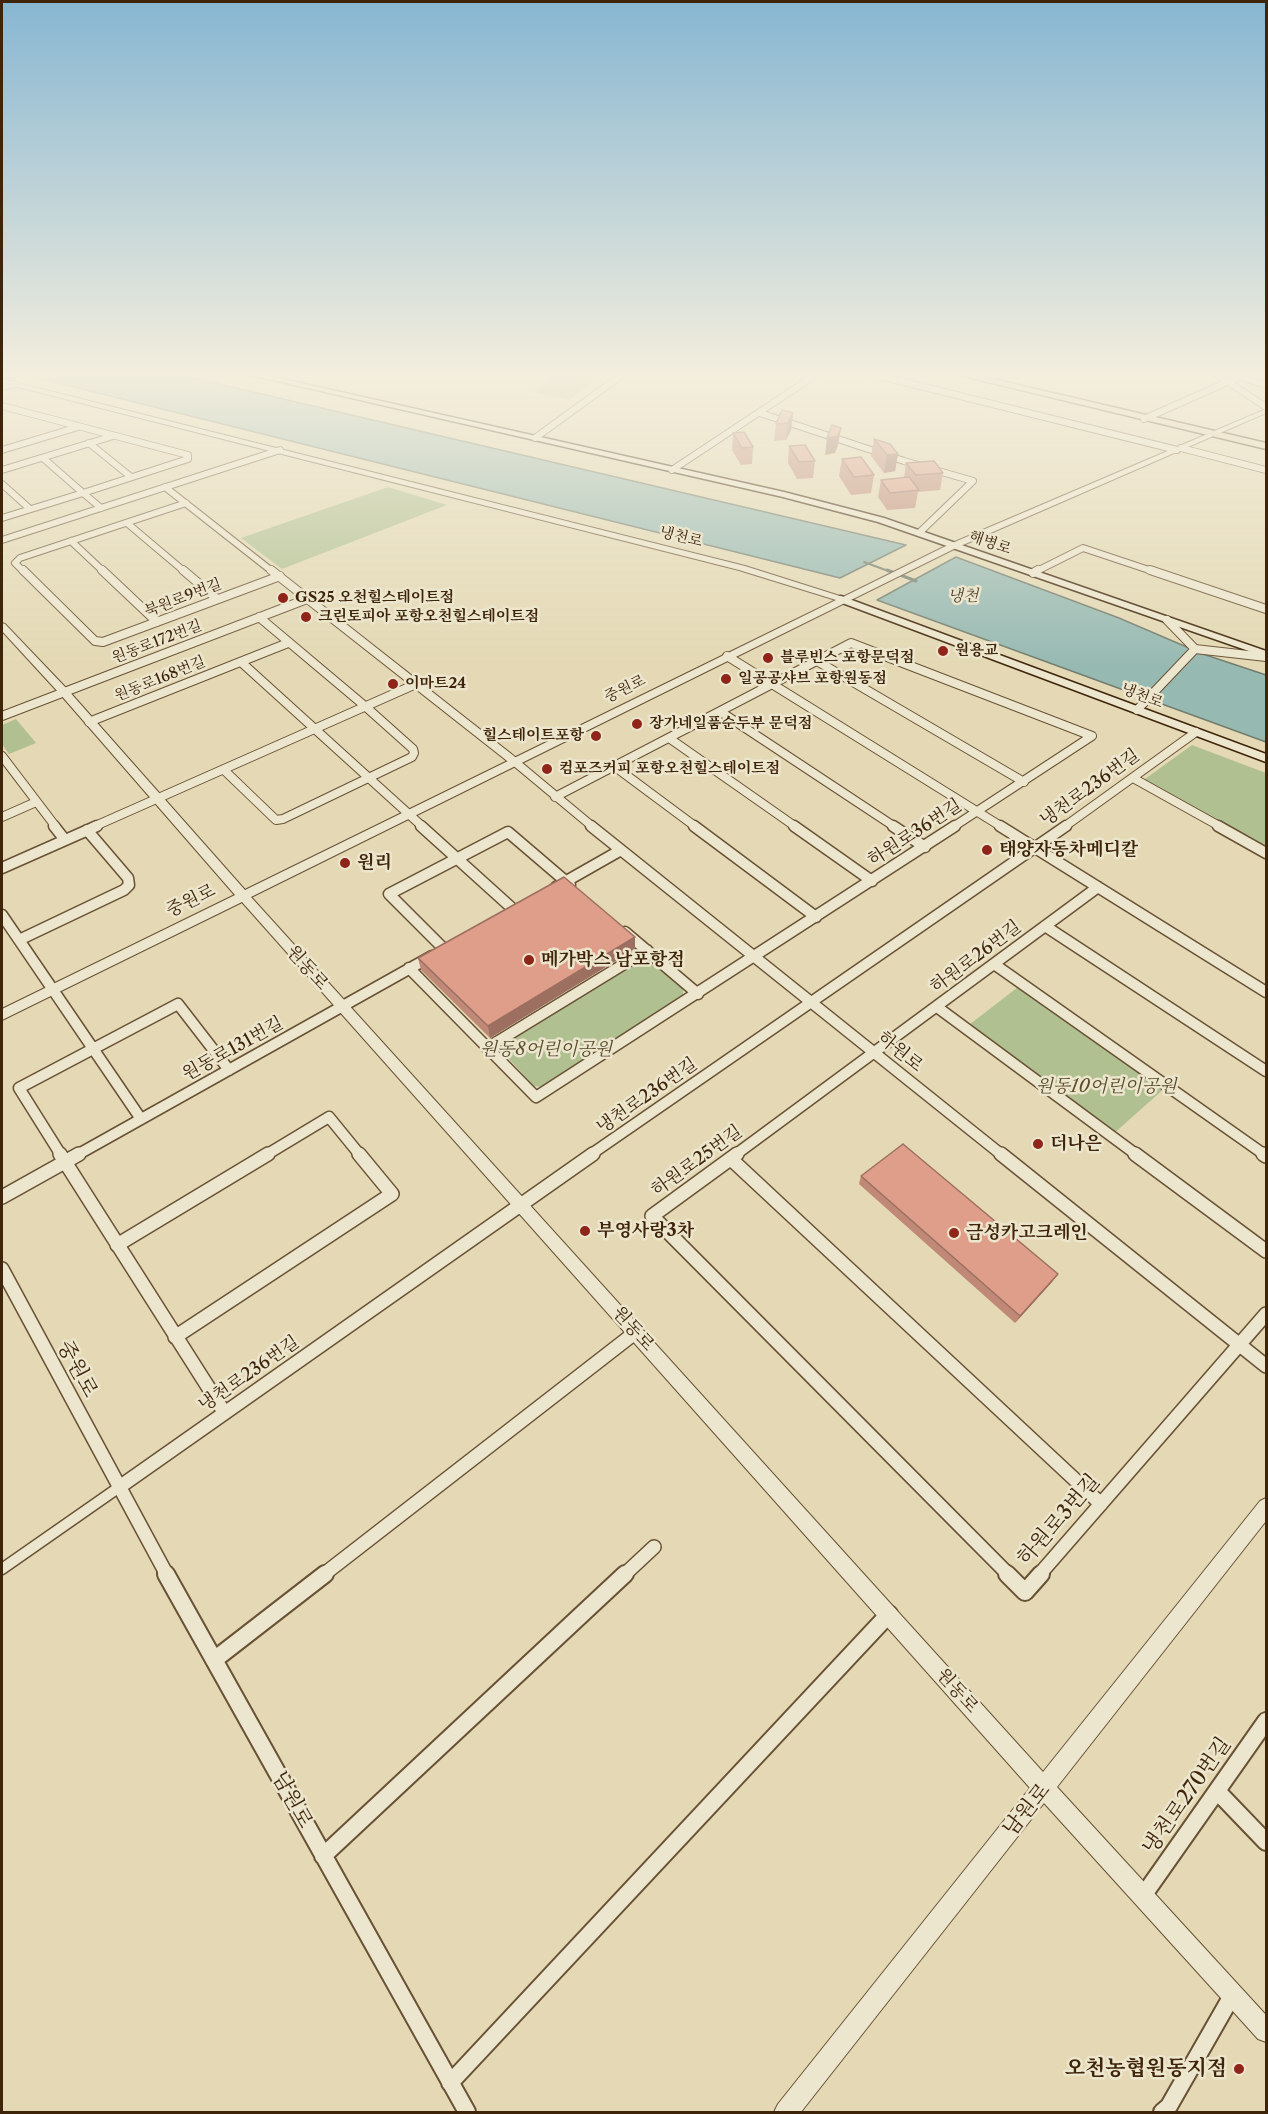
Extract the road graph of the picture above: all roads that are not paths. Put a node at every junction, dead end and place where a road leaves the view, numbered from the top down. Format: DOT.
graph roads {
  1 [pos="57,471"];
  2 [pos="123,471"];
  3 [pos="151,471"];
  4 [pos="217,471"];
  5 [pos="361,471"];
  6 [pos="675,471"];
  7 [pos="937,471"];
  8 [pos="1129,471"];
  9 [pos="131,477"];
  10 [pos="2,484"];
  11 [pos="165,488"];
  12 [pos="82,493"];
  13 [pos="186,503"];
  14 [pos="101,508"];
  15 [pos="30,509"];
  16 [pos="2,518"];
  17 [pos="127,523"];
  18 [pos="919,533"];
  19 [pos="2,540"];
  20 [pos="71,542"];
  21 [pos="953,546"];
  22 [pos="1033,573"];
  23 [pos="280,576"];
  24 [pos="217,599"];
  25 [pos="307,599"];
  26 [pos="842,599"];
  27 [pos="1266,609"];
  28 [pos="259,617"];
  29 [pos="1167,620"];
  30 [pos="158,622"];
  31 [pos="2,626"];
  32 [pos="288,643"];
  33 [pos="1195,650"];
  34 [pos="728,656"];
  35 [pos="1266,656"];
  36 [pos="817,661"];
  37 [pos="241,662"];
  38 [pos="416,684"];
  39 [pos="773,684"];
  40 [pos="64,692"];
  41 [pos="1141,706"];
  42 [pos="366,707"];
  43 [pos="720,712"];
  44 [pos="2,716"];
  45 [pos="89,722"];
  46 [pos="316,729"];
  47 [pos="1196,732"];
  48 [pos="669,738"];
  49 [pos="2,756"];
  50 [pos="1266,758"];
  51 [pos="515,762"];
  52 [pos="614,766"];
  53 [pos="224,770"];
  54 [pos="370,777"];
  55 [pos="1133,778"];
  56 [pos="1024,782"];
  57 [pos="555,797"];
  58 [pos="159,799"];
  59 [pos="36,802"];
  60 [pos="978,812"];
  61 [pos="410,814"];
  62 [pos="2,817"];
  63 [pos="87,830"];
  64 [pos="65,840"];
  65 [pos="925,847"];
  66 [pos="1035,848"];
  67 [pos="621,850"];
  68 [pos="1266,853"];
  69 [pos="458,858"];
  70 [pos="2,868"];
  71 [pos="566,881"];
  72 [pos="872,881"];
  73 [pos="1098,887"];
  74 [pos="575,889"];
  75 [pos="545,892"];
  76 [pos="243,896"];
  77 [pos="524,904"];
  78 [pos="514,910"];
  79 [pos="2,915"];
  80 [pos="504,915"];
  81 [pos="816,917"];
  82 [pos="1045,926"];
  83 [pos="620,927"];
  84 [pos="19,940"];
  85 [pos="454,944"];
  86 [pos="444,949"];
  87 [pos="646,950"];
  88 [pos="755,957"];
  89 [pos="994,964"];
  90 [pos="409,969"];
  91 [pos="52,990"];
  92 [pos="1266,990"];
  93 [pos="698,994"];
  94 [pos="812,1002"];
  95 [pos="341,1006"];
  96 [pos="937,1007"];
  97 [pos="2,1015"];
  98 [pos="487,1048"];
  99 [pos="93,1049"];
  100 [pos="875,1053"];
  101 [pos="229,1070"];
  102 [pos="1266,1071"];
  103 [pos="141,1119"];
  104 [pos="1266,1156"];
  105 [pos="731,1158"];
  106 [pos="65,1162"];
  107 [pos="2,1197"];
  108 [pos="521,1203"];
  109 [pos="117,1245"];
  110 [pos="1266,1251"];
  111 [pos="2,1269"];
  112 [pos="1266,1314"];
  113 [pos="636,1332"];
  114 [pos="175,1337"];
  115 [pos="1239,1344"];
  116 [pos="1266,1366"];
  117 [pos="826,1391"];
  118 [pos="224,1412"];
  119 [pos="118,1488"];
  120 [pos="1101,1504"];
  121 [pos="1266,1507"];
  122 [pos="654,1547"];
  123 [pos="2,1569"];
  124 [pos="888,1614"];
  125 [pos="214,1660"];
  126 [pos="1266,1721"];
  127 [pos="1045,1789"];
  128 [pos="1217,1791"];
  129 [pos="1266,1842"];
  130 [pos="323,1856"];
  131 [pos="1143,1896"];
  132 [pos="1233,1994"];
  133 [pos="1266,2031"];
  134 [pos="450,2083"];
  135 [pos="467,2112"];
  136 [pos="786,2112"];
  137 [pos="1162,2112"];
  1 -- 12 [label="street"];
  2 -- 9 [label="street"];
  3 -- 9 [label="street"];
  4 -- 11 [label="street"];
  5 -- 26 [label="street, 냉천로"];
  6 -- 18 [label="main road, 해병로"];
  7 -- 18 [label="street"];
  8 -- 21 [label="street, 중원로"];
  9 -- 12 [label="street"];
  10 -- 15 [label="street"];
  11 -- 13 [label="street"];
  11 -- 14 [label="street"];
  12 -- 14 [label="street"];
  12 -- 15 [label="street"];
  13 -- 17 [label="street"];
  13 -- 23 [label="street"];
  14 -- 19 [label="street"];
  15 -- 16 [label="street"];
  17 -- 20 [label="street"];
  17 -- 24 [label="street"];
  18 -- 21 [label="main road, 해병로"];
  20 -- 30 [label="street"];
  20 -- 30 [label="street, 북원로9번길"];
  21 -- 22 [label="main road, 해병로"];
  21 -- 26 [label="street, 중원로"];
  22 -- 27 [label="street"];
  22 -- 29 [label="main road, 해병로"];
  23 -- 24 [label="street, 북원로9번길"];
  23 -- 25 [label="street"];
  24 -- 30 [label="street, 북원로9번길"];
  25 -- 28 [label="street, 원동로172번길"];
  25 -- 38 [label="street"];
  26 -- 34 [label="street, 중원로"];
  26 -- 41 [label="main road, 냉천로"];
  28 -- 32 [label="street"];
  28 -- 40 [label="street, 원동로172번길"];
  29 -- 33 [label="street"];
  29 -- 35 [label="main road, 해병로"];
  31 -- 40 [label="street, 원동로"];
  32 -- 37 [label="street, 원동로168번길"];
  32 -- 42 [label="street"];
  33 -- 35 [label="street"];
  33 -- 41 [label="street"];
  34 -- 39 [label="street"];
  34 -- 51 [label="street, 중원로"];
  36 -- 39 [label="street"];
  36 -- 56 [label="street"];
  36 -- 56 [label="street, 하원로36번길"];
  37 -- 45 [label="street, 원동로168번길"];
  37 -- 46 [label="street"];
  38 -- 42 [label="street"];
  38 -- 51 [label="street"];
  39 -- 43 [label="street"];
  39 -- 60 [label="street"];
  40 -- 44 [label="street, 원동로172번길"];
  40 -- 45 [label="street, 원동로"];
  41 -- 47 [label="main road, 냉천로"];
  42 -- 46 [label="street"];
  42 -- 54 [label="street"];
  43 -- 48 [label="street"];
  43 -- 65 [label="street"];
  45 -- 58 [label="street, 원동로"];
  46 -- 53 [label="street"];
  46 -- 54 [label="street"];
  47 -- 50 [label="main road, 냉천로"];
  47 -- 55 [label="street, 냉천로236번길"];
  48 -- 52 [label="street"];
  48 -- 72 [label="street"];
  49 -- 59 [label="street"];
  51 -- 57 [label="street, 하원로"];
  51 -- 61 [label="street, 중원로"];
  52 -- 57 [label="street"];
  52 -- 81 [label="street"];
  53 -- 54 [label="street"];
  53 -- 58 [label="street"];
  54 -- 61 [label="street"];
  55 -- 66 [label="street, 냉천로236번길"];
  55 -- 68 [label="street"];
  56 -- 60 [label="street, 하원로36번길"];
  57 -- 67 [label="street, 하원로"];
  58 -- 63 [label="street"];
  58 -- 76 [label="street, 원동로"];
  59 -- 62 [label="street"];
  59 -- 64 [label="street"];
  60 -- 65 [label="street, 하원로36번길"];
  60 -- 66 [label="street"];
  61 -- 69 [label="street"];
  61 -- 76 [label="street, 중원로"];
  63 -- 64 [label="street"];
  63 -- 84 [label="street"];
  64 -- 70 [label="street"];
  65 -- 72 [label="street, 하원로36번길"];
  66 -- 73 [label="street"];
  66 -- 94 [label="street, 냉천로236번길"];
  67 -- 71 [label="street"];
  67 -- 88 [label="street, 하원로"];
  69 -- 71 [label="street"];
  69 -- 78 [label="street"];
  69 -- 86 [label="street"];
  71 -- 74 [label="street"];
  71 -- 75 [label="street"];
  72 -- 81 [label="street, 하원로36번길"];
  73 -- 82 [label="street, 하원로26번길"];
  73 -- 92 [label="street"];
  76 -- 91 [label="street, 중원로"];
  76 -- 95 [label="street, 원동로"];
  77 -- 78 [label="street"];
  78 -- 80 [label="street"];
  79 -- 84 [label="street"];
  81 -- 88 [label="street, 하원로36번길"];
  82 -- 89 [label="street, 하원로26번길"];
  82 -- 102 [label="street"];
  83 -- 87 [label="street"];
  84 -- 91 [label="street"];
  85 -- 86 [label="street, 원동로131번길"];
  86 -- 90 [label="street, 원동로131번길"];
  87 -- 93 [label="street"];
  87 -- 98 [label="street"];
  88 -- 93 [label="street, 하원로36번길"];
  88 -- 94 [label="street, 하원로"];
  89 -- 96 [label="street, 하원로26번길"];
  89 -- 104 [label="street"];
  90 -- 95 [label="street, 원동로131번길"];
  90 -- 98 [label="street"];
  91 -- 97 [label="street, 중원로"];
  91 -- 99 [label="street"];
  93 -- 98 [label="street, 하원로36번길"];
  94 -- 100 [label="street, 하원로"];
  94 -- 108 [label="street, 냉천로236번길"];
  95 -- 101 [label="street, 원동로131번길"];
  95 -- 108 [label="street, 원동로"];
  96 -- 100 [label="street, 하원로26번길"];
  96 -- 110 [label="street"];
  99 -- 101 [label="street"];
  99 -- 103 [label="street"];
  99 -- 106 [label="street"];
  100 -- 105 [label="street, 하원로25번길"];
  100 -- 115 [label="street, 하원로"];
  101 -- 103 [label="street, 원동로131번길"];
  103 -- 106 [label="street, 원동로131번길"];
  105 -- 117 [label="street, 하원로25번길"];
  105 -- 120 [label="street"];
  106 -- 107 [label="street, 원동로131번길"];
  106 -- 109 [label="street"];
  108 -- 113 [label="street, 원동로"];
  108 -- 118 [label="street, 냉천로236번길"];
  109 -- 114 [label="street"];
  109 -- 114 [label="street"];
  111 -- 119 [label="street, 중원로"];
  112 -- 115 [label="street, 하원로3번길"];
  113 -- 124 [label="street, 원동로"];
  113 -- 125 [label="street"];
  114 -- 118 [label="street"];
  115 -- 116 [label="street, 하원로"];
  115 -- 120 [label="street, 하원로3번길"];
  117 -- 120 [label="street, 하원로3번길"];
  118 -- 119 [label="street, 냉천로236번길"];
  119 -- 123 [label="street"];
  119 -- 125 [label="street, 남원로"];
  121 -- 127 [label="street, 남원로"];
  122 -- 130 [label="street"];
  124 -- 127 [label="street, 원동로"];
  124 -- 134 [label="street"];
  125 -- 130 [label="street, 남원로"];
  126 -- 128 [label="street, 냉천로270번길"];
  127 -- 131 [label="street, 원동로"];
  127 -- 136 [label="street, 남원로"];
  128 -- 129 [label="street"];
  128 -- 131 [label="street, 냉천로270번길"];
  130 -- 134 [label="street, 남원로"];
  131 -- 132 [label="street, 원동로"];
  132 -- 133 [label="street, 원동로"];
  132 -- 137 [label="street"];
  134 -- 135 [label="street, 남원로"];
}
